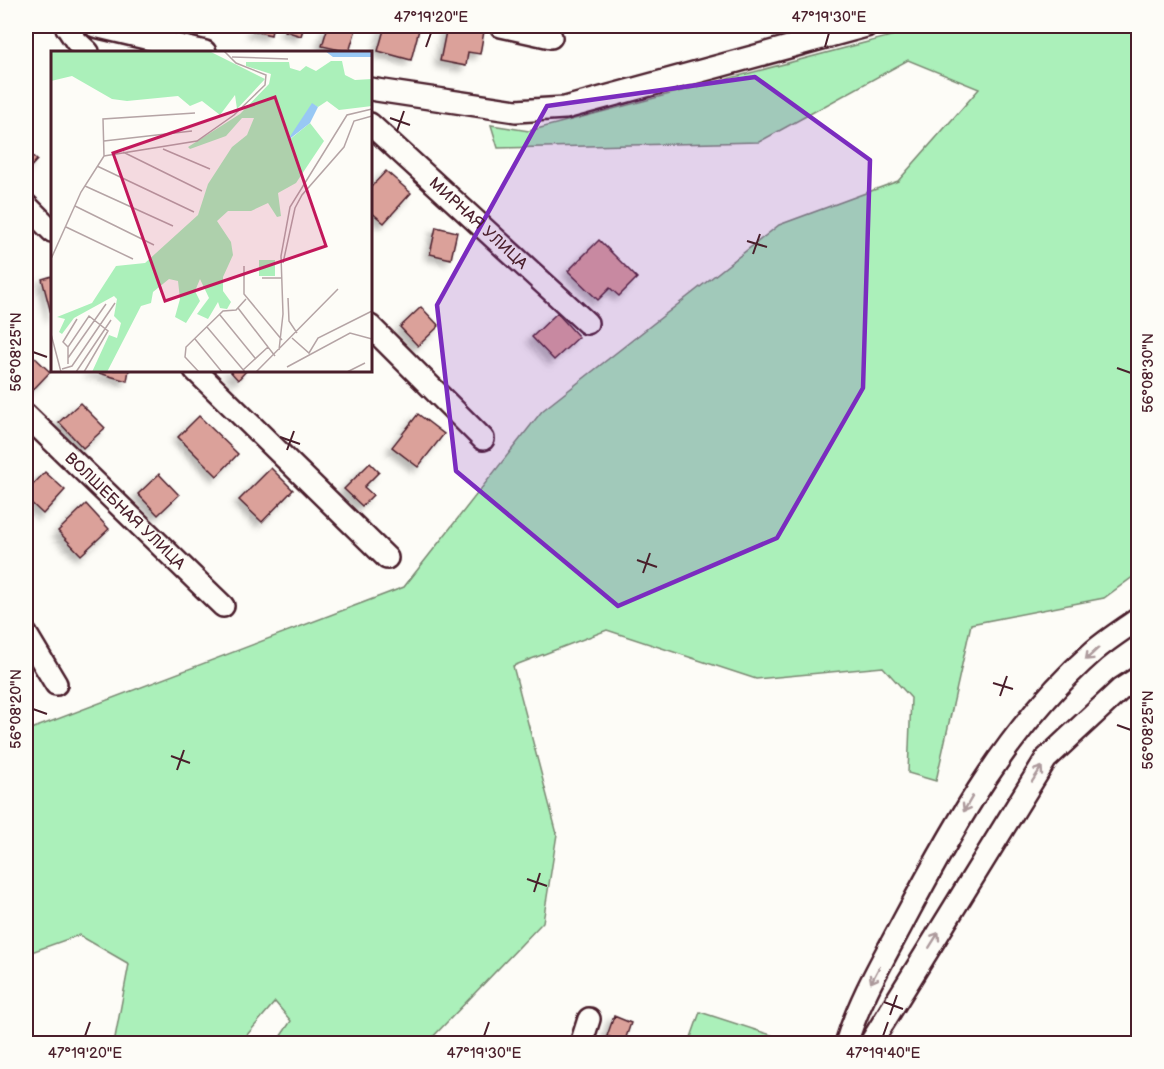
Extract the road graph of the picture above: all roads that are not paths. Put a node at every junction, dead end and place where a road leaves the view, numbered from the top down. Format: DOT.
graph roads {
  1 [pos="66,26"];
  2 [pos="95,26"];
  3 [pos="501,26"];
  4 [pos="866,26"];
  5 [pos="551,37"];
  6 [pos="87,51"];
  7 [pos="201,51"];
  8 [pos="372,89"];
  9 [pos="372,126"];
  10 [pos="26,205"];
  11 [pos="51,230"];
  12 [pos="587,323"];
  13 [pos="372,328"];
  14 [pos="197,372"];
  15 [pos="26,415"];
  16 [pos="483,439"];
  17 [pos="387,558"];
  18 [pos="223,606"];
  19 [pos="1138,619"];
  20 [pos="26,634"];
  21 [pos="1138,678"];
  22 [pos="56,684"];
  23 [pos="589,1019"];
  24 [pos="581,1044"];
  25 [pos="846,1044"];
  26 [pos="870,1044"];
  1 -- 6 [label="street"];
  2 -- 7 [label="street"];
  3 -- 5 [label="street"];
  4 -- 8 [label="street"];
  9 -- 12 [label="street, МИРНАЯ УЛИЦА"];
  10 -- 11 [label="street"];
  13 -- 16 [label="street"];
  14 -- 17 [label="street"];
  15 -- 18 [label="street, ВОЛШЕБНАЯ УЛИЦА"];
  19 -- 25 [label="street, one-way"];
  20 -- 22 [label="street"];
  26 -- 21 [label="street, one-way"];
  23 -- 24 [label="street"];
}
